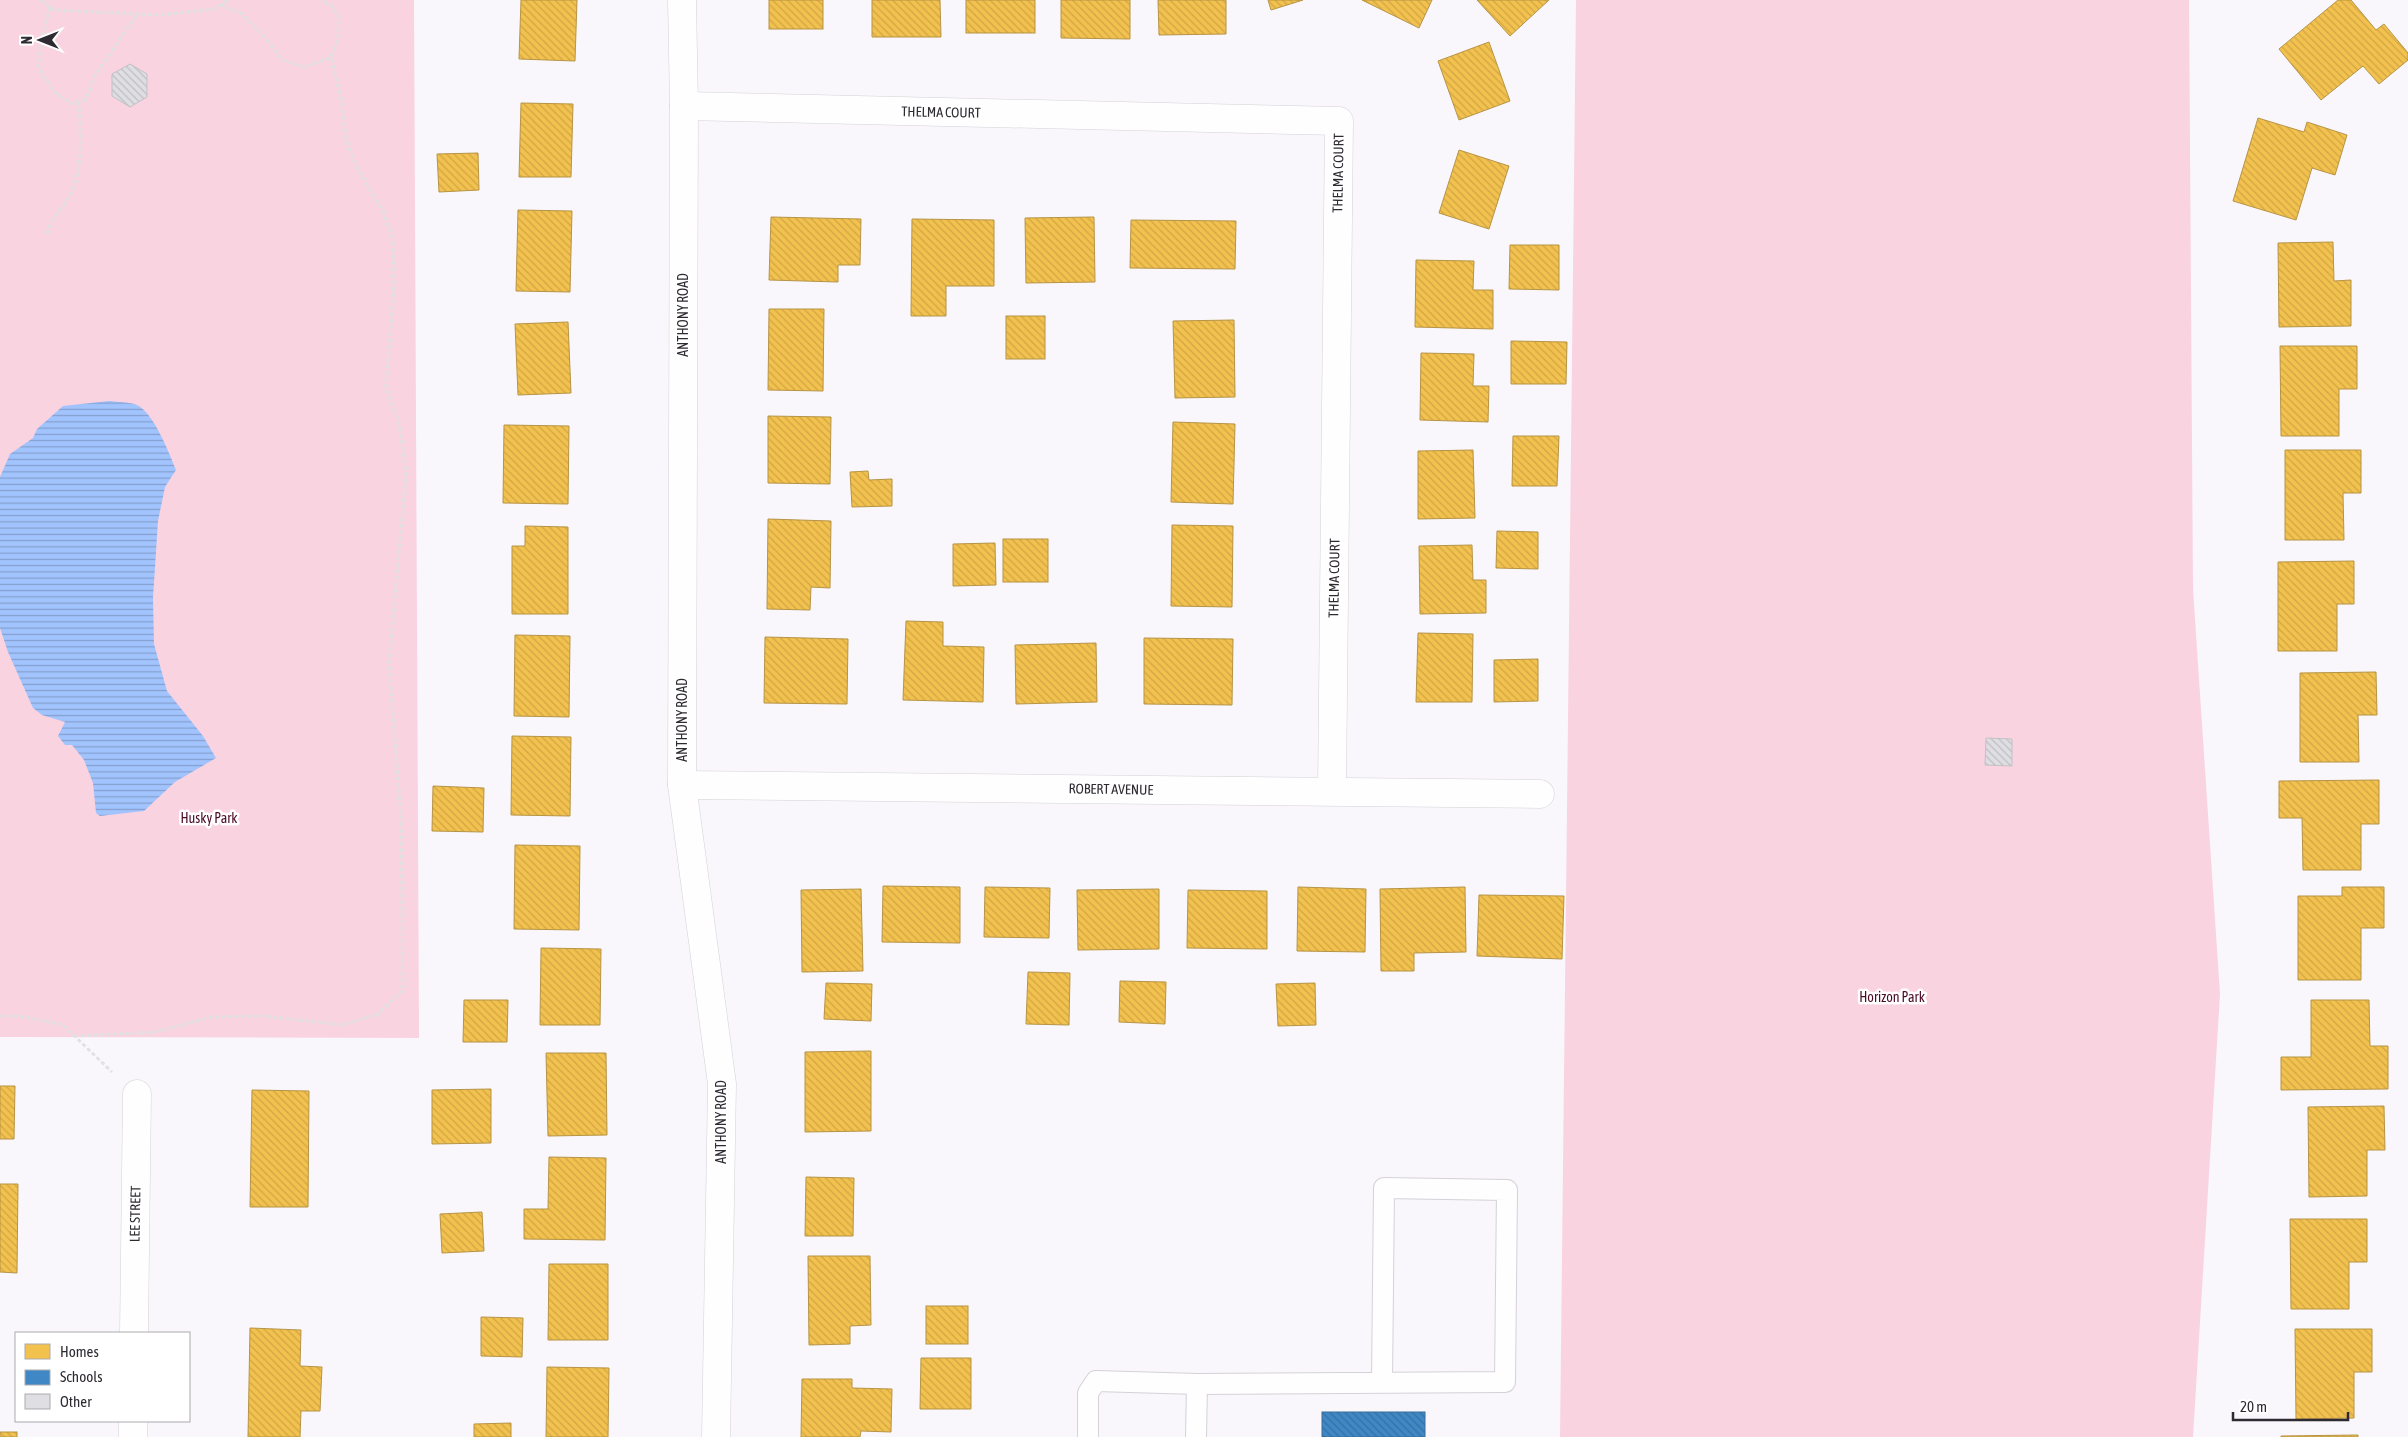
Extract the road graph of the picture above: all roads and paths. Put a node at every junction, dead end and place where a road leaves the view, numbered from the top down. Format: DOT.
graph roads {
  1 [pos="41,0"];
  2 [pos="228,0"];
  3 [pos="321,0"];
  4 [pos="682,0"];
  5 [pos="220,5"];
  6 [pos="50,7"];
  7 [pos="137,14"];
  8 [pos="331,57"];
  9 [pos="79,102"];
  10 [pos="684,106"];
  11 [pos="47,234"];
  12 [pos="682,785"];
  13 [pos="1332,791"];
  14 [pos="1540,794"];
  15 [pos="0,1016"];
  16 [pos="74,1036"];
  17 [pos="137,1094"];
  18 [pos="134,1332"];
  19 [pos="1382,1382"];
  20 [pos="1197,1384"];
  21 [pos="133,1422"];
  22 [pos="133,1437"];
  23 [pos="716,1437"];
  24 [pos="1088,1437"];
  25 [pos="1196,1437"];
  1 -- 6 [label="path"];
  2 -- 5 [label="path"];
  3 -- 8 [label="path"];
  4 -- 10 [label="street, ANTHONY ROAD"];
  5 -- 7 [label="path"];
  5 -- 8 [label="path"];
  6 -- 7 [label="path"];
  6 -- 9 [label="path"];
  7 -- 9 [label="path"];
  8 -- 16 [label="path"];
  9 -- 11 [label="path"];
  10 -- 12 [label="street, ANTHONY ROAD"];
  10 -- 13 [label="street, THELMA COURT"];
  12 -- 13 [label="street, ROBERT AVENUE"];
  12 -- 23 [label="street, ANTHONY ROAD"];
  13 -- 14 [label="street, ROBERT AVENUE"];
  15 -- 16 [label="path"];
  16 -- 17 [label="path"];
  17 -- 18 [label="street, LEE STREET"];
  19 -- 19 [label="lane"];
  19 -- 20 [label="lane"];
  20 -- 24 [label="lane"];
  20 -- 25 [label="lane"];
  21 -- 22 [label="street"];
}
